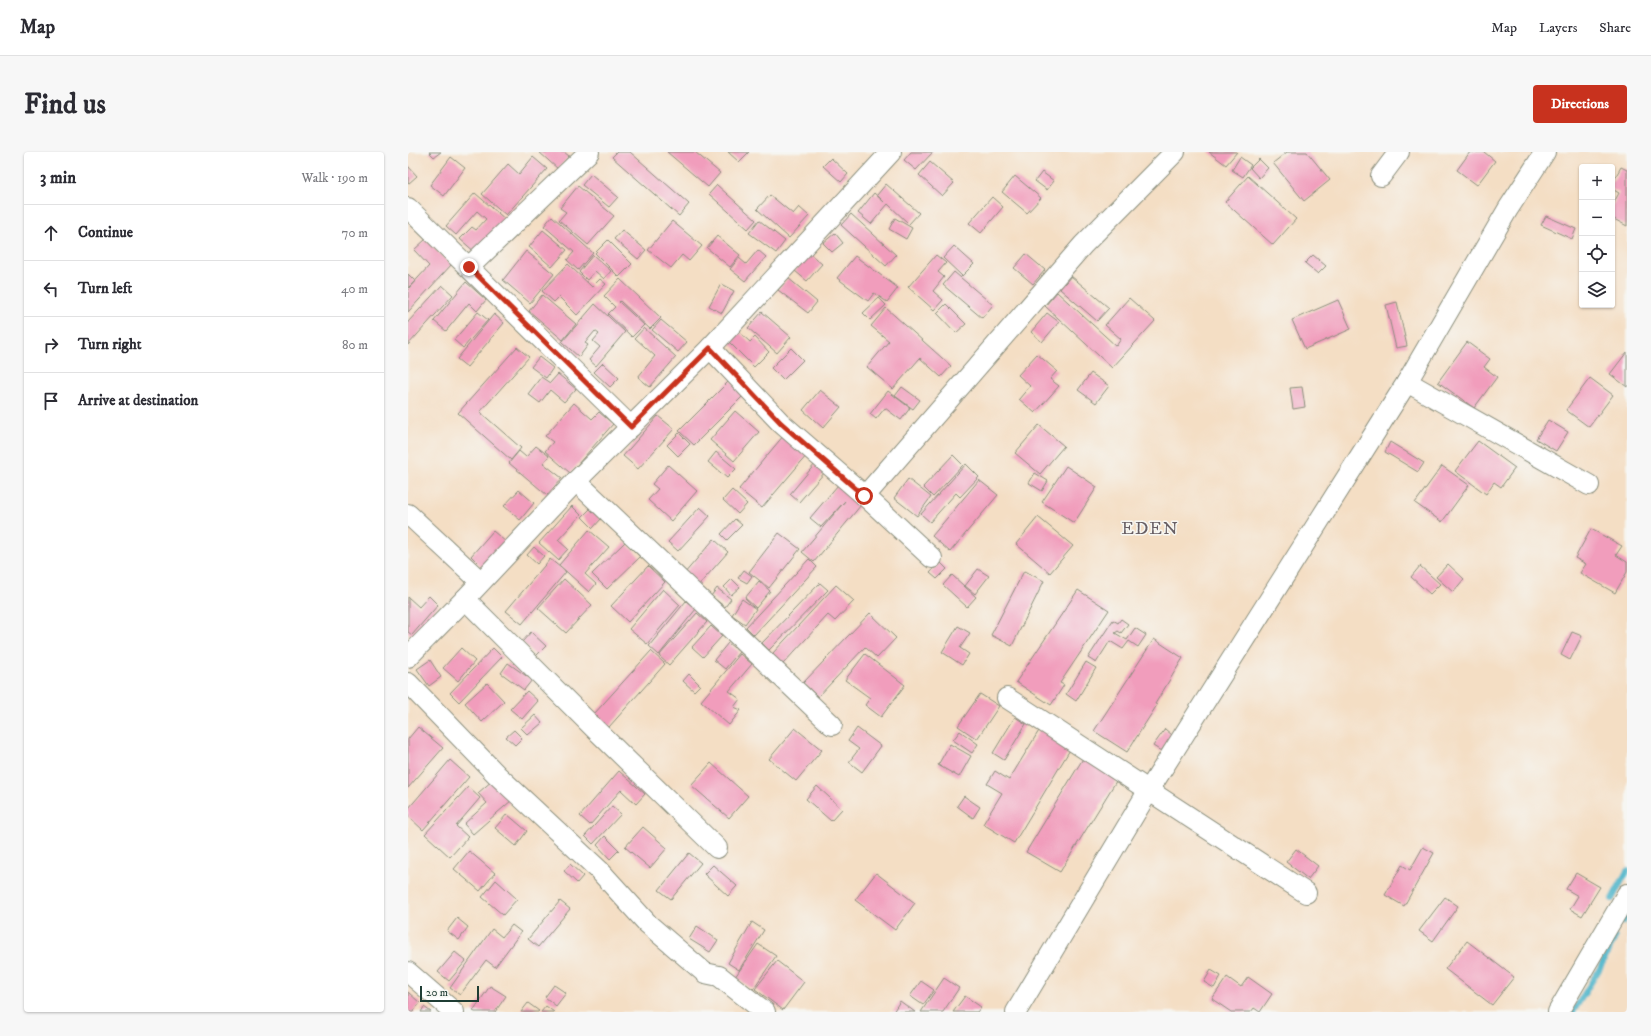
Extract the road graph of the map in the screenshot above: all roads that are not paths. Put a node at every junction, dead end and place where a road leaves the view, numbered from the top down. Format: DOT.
graph roads {
  1 [pos="589,152"];
  2 [pos="891,152"];
  3 [pos="1175,152"];
  4 [pos="1399,152"];
  5 [pos="1545,152"];
  6 [pos="1381,176"];
  7 [pos="408,208"];
  8 [pos="469,267"];
  9 [pos="710,348"];
  10 [pos="1407,382"];
  11 [pos="631,427"];
  12 [pos="576,481"];
  13 [pos="1589,485"];
  14 [pos="864,496"];
  15 [pos="408,514"];
  16 [pos="932,558"];
  17 [pos="480,581"];
  18 [pos="465,599"];
  19 [pos="408,657"];
  20 [pos="408,683"];
  21 [pos="1007,698"];
  22 [pos="832,726"];
  23 [pos="1150,790"];
  24 [pos="717,848"];
  25 [pos="1306,893"];
  26 [pos="1627,894"];
  27 [pos="408,972"];
  28 [pos="454,1012"];
  29 [pos="765,1012"];
  30 [pos="1016,1012"];
  31 [pos="1558,1012"];
  1 -- 8 [label="street"];
  2 -- 9 [label="street"];
  3 -- 14 [label="street"];
  4 -- 6 [label="street"];
  5 -- 10 [label="street"];
  7 -- 8 [label="street"];
  8 -- 11 [label="street"];
  9 -- 11 [label="street"];
  9 -- 14 [label="street"];
  10 -- 13 [label="street"];
  10 -- 23 [label="street"];
  11 -- 12 [label="street"];
  12 -- 17 [label="street"];
  12 -- 22 [label="street"];
  14 -- 16 [label="street"];
  15 -- 17 [label="street"];
  17 -- 18 [label="street"];
  18 -- 19 [label="street"];
  18 -- 24 [label="street"];
  20 -- 29 [label="street"];
  21 -- 23 [label="street"];
  23 -- 25 [label="street"];
  23 -- 30 [label="street"];
  26 -- 31 [label="street"];
  27 -- 28 [label="street"];
}
